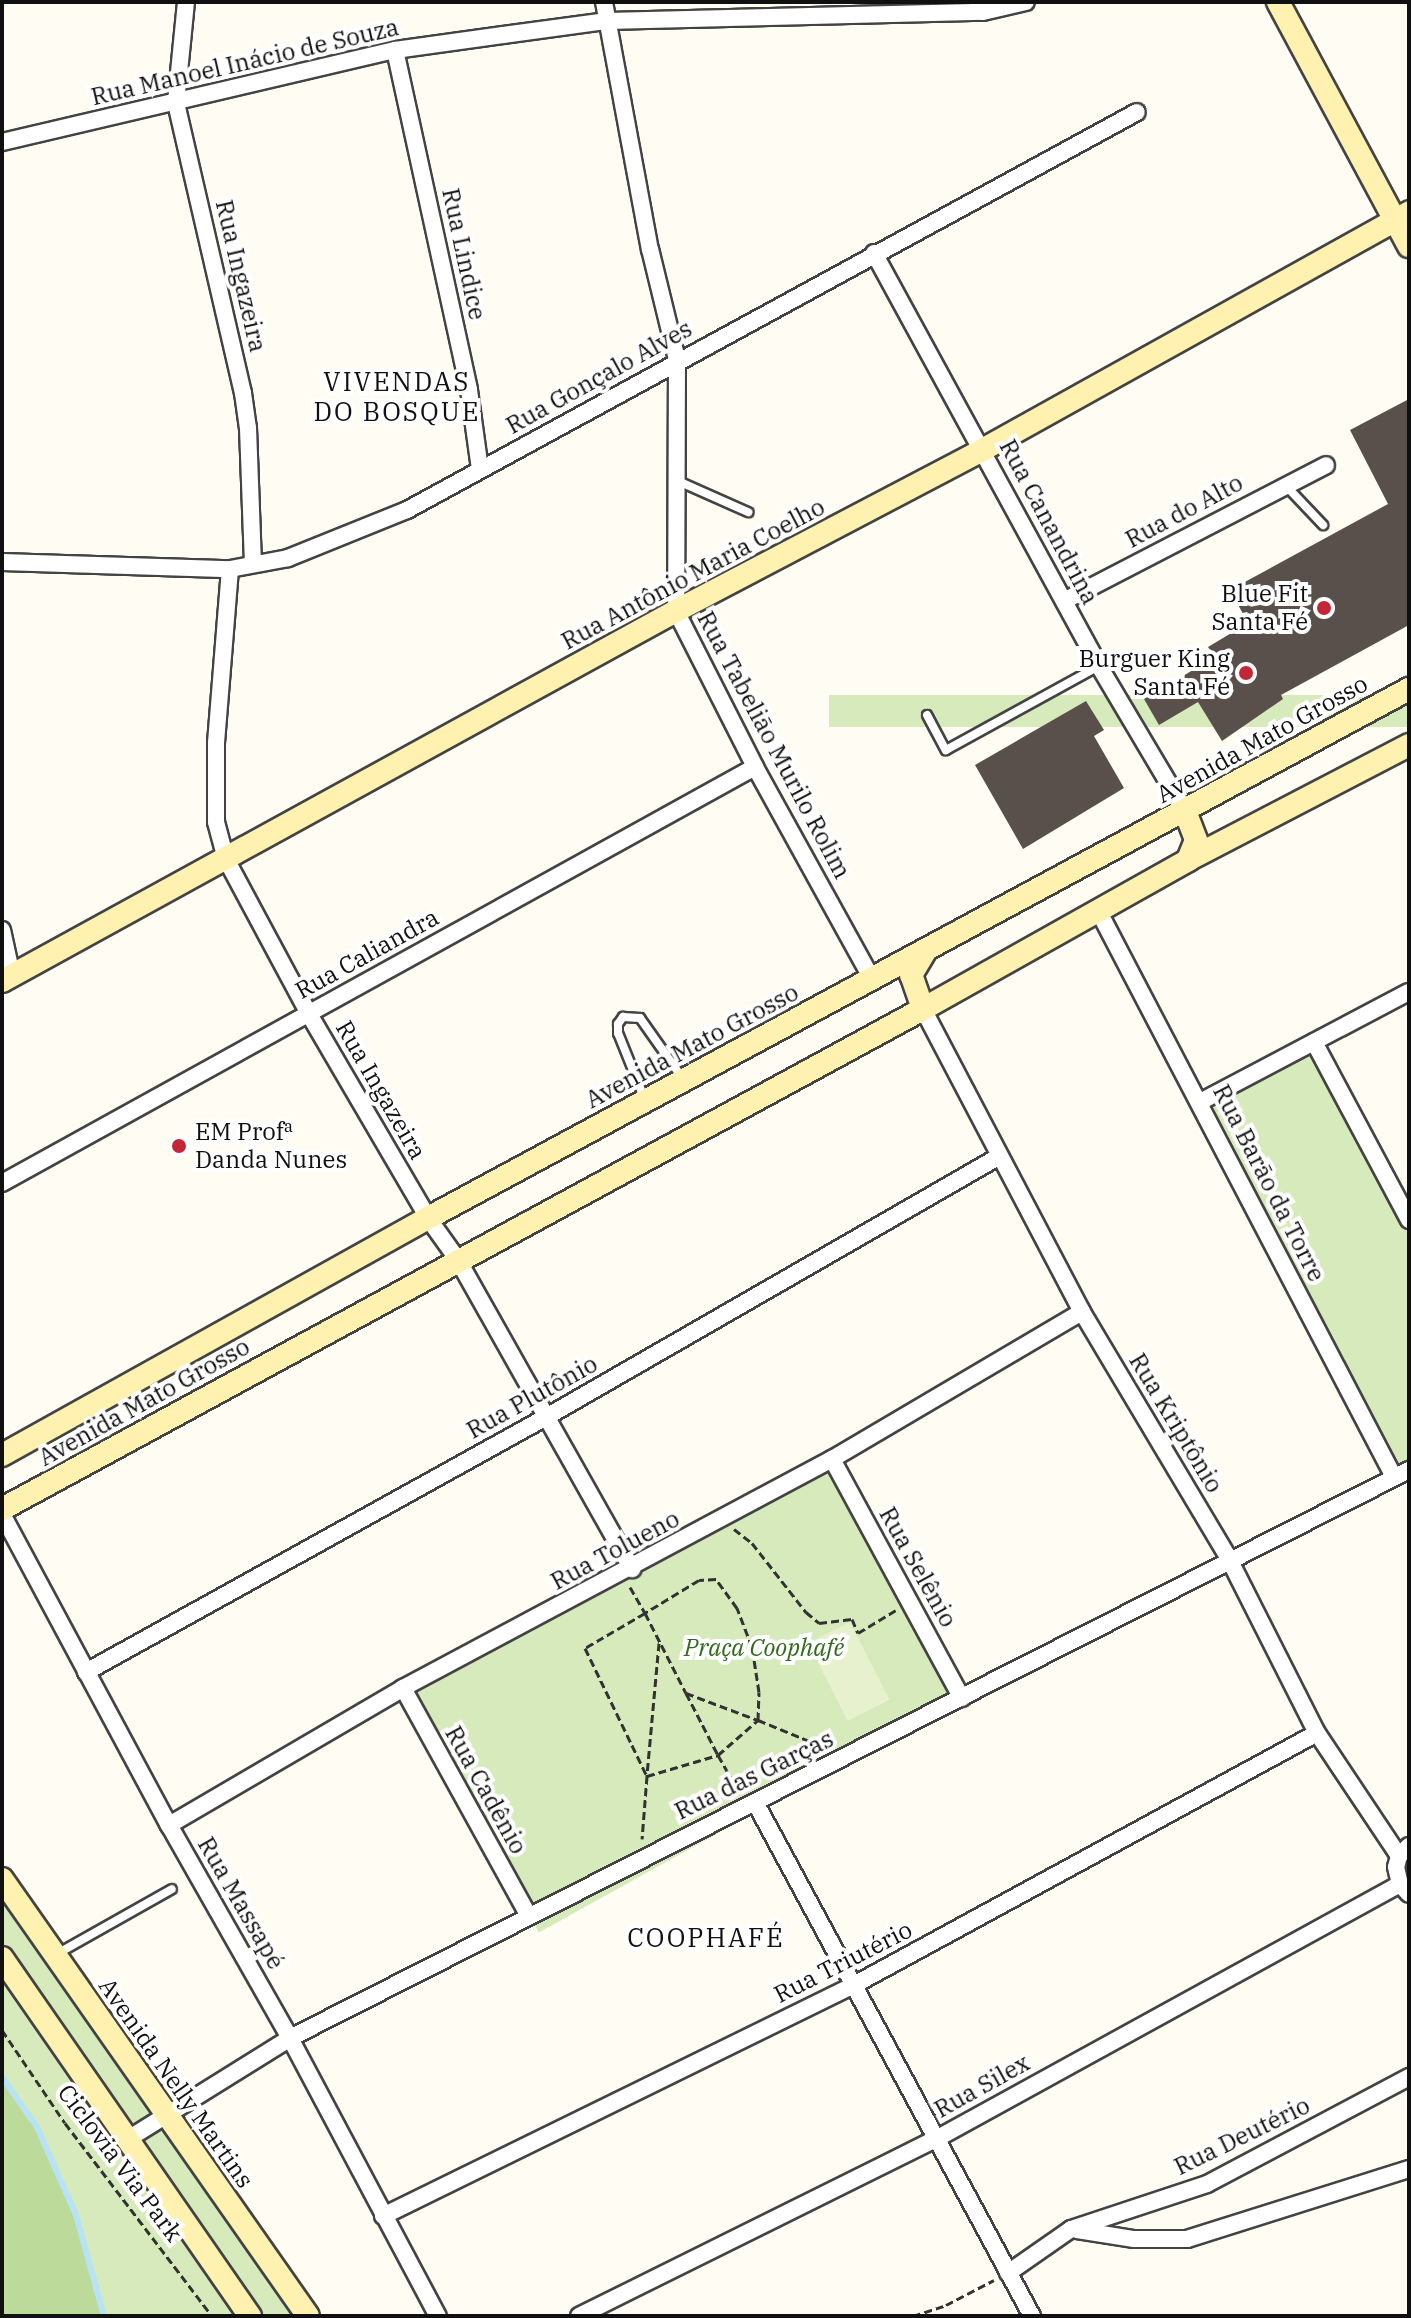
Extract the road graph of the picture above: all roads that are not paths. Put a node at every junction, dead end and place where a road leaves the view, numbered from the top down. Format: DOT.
graph roads {
  1 [pos="186,2"];
  2 [pos="604,2"];
  3 [pos="1026,2"];
  4 [pos="1278,2"];
  5 [pos="607,21"];
  6 [pos="395,50"];
  7 [pos="176,103"];
  8 [pos="1137,112"];
  9 [pos="2,142"];
  10 [pos="1402,216"];
  11 [pos="1409,246"];
  12 [pos="874,253"];
  13 [pos="677,360"];
  14 [pos="984,449"];
  15 [pos="1326,465"];
  16 [pos="480,469"];
  17 [pos="677,481"];
  18 [pos="1286,485"];
  19 [pos="748,512"];
  20 [pos="1323,525"];
  21 [pos="2,562"];
  22 [pos="253,564"];
  23 [pos="230,569"];
  24 [pos="1064,601"];
  25 [pos="676,611"];
  26 [pos="1099,666"];
  27 [pos="1409,689"];
  28 [pos="927,715"];
  29 [pos="1407,752"];
  30 [pos="755,767"];
  31 [pos="1185,811"];
  32 [pos="226,859"];
  33 [pos="1188,860"];
  34 [pos="1099,912"];
  35 [pos="2,930"];
  36 [pos="928,948"];
  37 [pos="7,978"];
  38 [pos="872,979"];
  39 [pos="1409,992"];
  40 [pos="923,1009"];
  41 [pos="309,1014"];
  42 [pos="1314,1042"];
  43 [pos="683,1080"];
  44 [pos="645,1101"];
  45 [pos="1200,1102"];
  46 [pos="998,1157"];
  47 [pos="2,1183"];
  48 [pos="428,1218"];
  49 [pos="1409,1220"];
  50 [pos="458,1260"];
  51 [pos="1082,1312"];
  52 [pos="548,1416"];
  53 [pos="2,1455"];
  54 [pos="832,1459"];
  55 [pos="1402,1474"];
  56 [pos="2,1512"];
  57 [pos="1229,1559"];
  58 [pos="627,1571"];
  59 [pos="86,1672"];
  60 [pos="403,1688"];
  61 [pos="962,1698"];
  62 [pos="1317,1733"];
  63 [pos="751,1804"];
  64 [pos="169,1825"];
  65 [pos="1404,1851"];
  66 [pos="2,1879"];
  67 [pos="172,1889"];
  68 [pos="1404,1889"];
  69 [pos="528,1914"];
  70 [pos="55,1956"];
  71 [pos="2,1958"];
  72 [pos="852,1986"];
  73 [pos="290,2038"];
  74 [pos="1409,2077"];
  75 [pos="165,2114"];
  76 [pos="128,2139"];
  77 [pos="936,2139"];
  78 [pos="1409,2169"];
  79 [pos="383,2216"];
  80 [pos="1071,2229"];
  81 [pos="1008,2273"];
  82 [pos="250,2316"];
  83 [pos="308,2316"];
  84 [pos="438,2316"];
  85 [pos="579,2316"];
  86 [pos="1032,2316"];
  1 -- 7 [label="street, Rua Ingazeira"];
  2 -- 5 [label="street, Rua Tabelião Murilo Rolim"];
  3 -- 5 [label="street, Rua Manoel Inácio de Souza"];
  4 -- 10 [label="main road"];
  5 -- 6 [label="street, Rua Manoel Inácio de Souza"];
  5 -- 13 [label="street, Rua Tabelião Murilo Rolim"];
  6 -- 7 [label="street, Rua Manoel Inácio de Souza"];
  6 -- 16 [label="street, Rua Lindice"];
  7 -- 9 [label="street, Rua Manoel Inácio de Souza"];
  7 -- 22 [label="street, Rua Ingazeira"];
  8 -- 12 [label="street, Rua Gonçalo Alves"];
  10 -- 11 [label="main road"];
  10 -- 14 [label="main road, Rua Antônio Maria Coelho"];
  12 -- 13 [label="street, Rua Gonçalo Alves"];
  12 -- 14 [label="street, Rua Canandrina"];
  13 -- 16 [label="street, Rua Gonçalo Alves"];
  13 -- 17 [label="street, Rua Tabelião Murilo Rolim"];
  14 -- 24 [label="street, Rua Canandrina"];
  14 -- 25 [label="main road, Rua Antônio Maria Coelho"];
  15 -- 18 [label="street, Rua do Alto"];
  16 -- 22 [label="street, Rua Gonçalo Alves"];
  17 -- 19 [label="lane"];
  17 -- 25 [label="street, Rua Tabelião Murilo Rolim"];
  18 -- 20 [label="lane"];
  18 -- 24 [label="street, Rua do Alto"];
  21 -- 23 [label="street, Rua Gonçalo Alves"];
  22 -- 23 [label="street, Rua Gonçalo Alves"];
  23 -- 32 [label="street, Rua Ingazeira"];
  24 -- 26 [label="street, Rua Canandrina"];
  25 -- 30 [label="street, Rua Tabelião Murilo Rolim"];
  25 -- 32 [label="main road, Rua Antônio Maria Coelho"];
  26 -- 28 [label="lane"];
  26 -- 31 [label="street, Rua Canandrina"];
  27 -- 31 [label="main road, Avenida Mato Grosso"];
  29 -- 33 [label="main road, Avenida Mato Grosso"];
  30 -- 38 [label="street, Rua Tabelião Murilo Rolim"];
  30 -- 41 [label="street, Rua Caliandra"];
  31 -- 33 [label="main road"];
  31 -- 36 [label="main road, Avenida Mato Grosso"];
  32 -- 37 [label="main road, Rua Antônio Maria Coelho"];
  32 -- 41 [label="street, Rua Ingazeira"];
  33 -- 34 [label="main road, Avenida Mato Grosso"];
  34 -- 40 [label="main road, Avenida Mato Grosso"];
  34 -- 45 [label="street, Rua Barão da Torre"];
  35 -- 37 [label="street"];
  36 -- 38 [label="main road, Avenida Mato Grosso"];
  36 -- 40 [label="main road"];
  38 -- 43 [label="main road, Avenida Mato Grosso"];
  39 -- 42 [label="street"];
  40 -- 46 [label="street, Rua Kriptônio"];
  40 -- 50 [label="main road, Avenida Mato Grosso"];
  41 -- 47 [label="street, Rua Caliandra"];
  41 -- 48 [label="street, Rua Ingazeira"];
  42 -- 45 [label="street"];
  42 -- 49 [label="street"];
  43 -- 44 [label="main road, Avenida Mato Grosso"];
  43 -- 44 [label="lane"];
  44 -- 48 [label="main road, Avenida Mato Grosso"];
  45 -- 55 [label="street, Rua Barão da Torre"];
  46 -- 51 [label="street, Rua Kriptônio"];
  46 -- 52 [label="street, Rua Plutônio"];
  48 -- 50 [label="street, Rua Ingazeira"];
  48 -- 53 [label="main road, Avenida Mato Grosso"];
  50 -- 52 [label="street, Rua Ingazeira"];
  50 -- 56 [label="main road, Avenida Mato Grosso"];
  51 -- 54 [label="street, Rua Tolueno"];
  51 -- 57 [label="street, Rua Kriptônio"];
  52 -- 58 [label="street, Rua Ingazeira"];
  52 -- 59 [label="street, Rua Plutônio"];
  54 -- 58 [label="street, Rua Tolueno"];
  54 -- 61 [label="street, Rua Selênio"];
  55 -- 57 [label="street, Rua das Garças"];
  56 -- 59 [label="street, Rua Massapé"];
  57 -- 61 [label="street, Rua das Garças"];
  57 -- 62 [label="street, Rua Kriptônio"];
  58 -- 60 [label="street, Rua Tolueno"];
  59 -- 64 [label="street, Rua Massapé"];
  60 -- 64 [label="street, Rua Tolueno"];
  60 -- 69 [label="street, Rua Cadênio"];
  61 -- 63 [label="street, Rua das Garças"];
  62 -- 65 [label="street, Rua Kriptônio"];
  62 -- 72 [label="street, Rua Triutério"];
  63 -- 69 [label="street, Rua das Garças"];
  63 -- 72 [label="street"];
  64 -- 73 [label="street, Rua Massapé"];
  65 -- 68 [label="street"];
  66 -- 70 [label="main road, Avenida Nelly Martins"];
  67 -- 70 [label="lane"];
  68 -- 77 [label="street, Rua Silex"];
  69 -- 73 [label="street, Rua das Garças"];
  70 -- 75 [label="main road, Avenida Nelly Martins"];
  71 -- 76 [label="main road"];
  72 -- 77 [label="street"];
  72 -- 79 [label="street, Rua Triutério"];
  73 -- 75 [label="street, Rua das Garças"];
  73 -- 79 [label="street, Rua Massapé"];
  74 -- 80 [label="street, Rua Deutério"];
  75 -- 76 [label="street, Rua das Garças"];
  75 -- 83 [label="main road, Avenida Nelly Martins"];
  76 -- 82 [label="main road"];
  77 -- 81 [label="street"];
  77 -- 85 [label="street, Rua Silex"];
  78 -- 80 [label="street"];
  79 -- 84 [label="street, Rua Massapé"];
  80 -- 81 [label="street, Rua Deutério"];
  81 -- 86 [label="street"];
}
